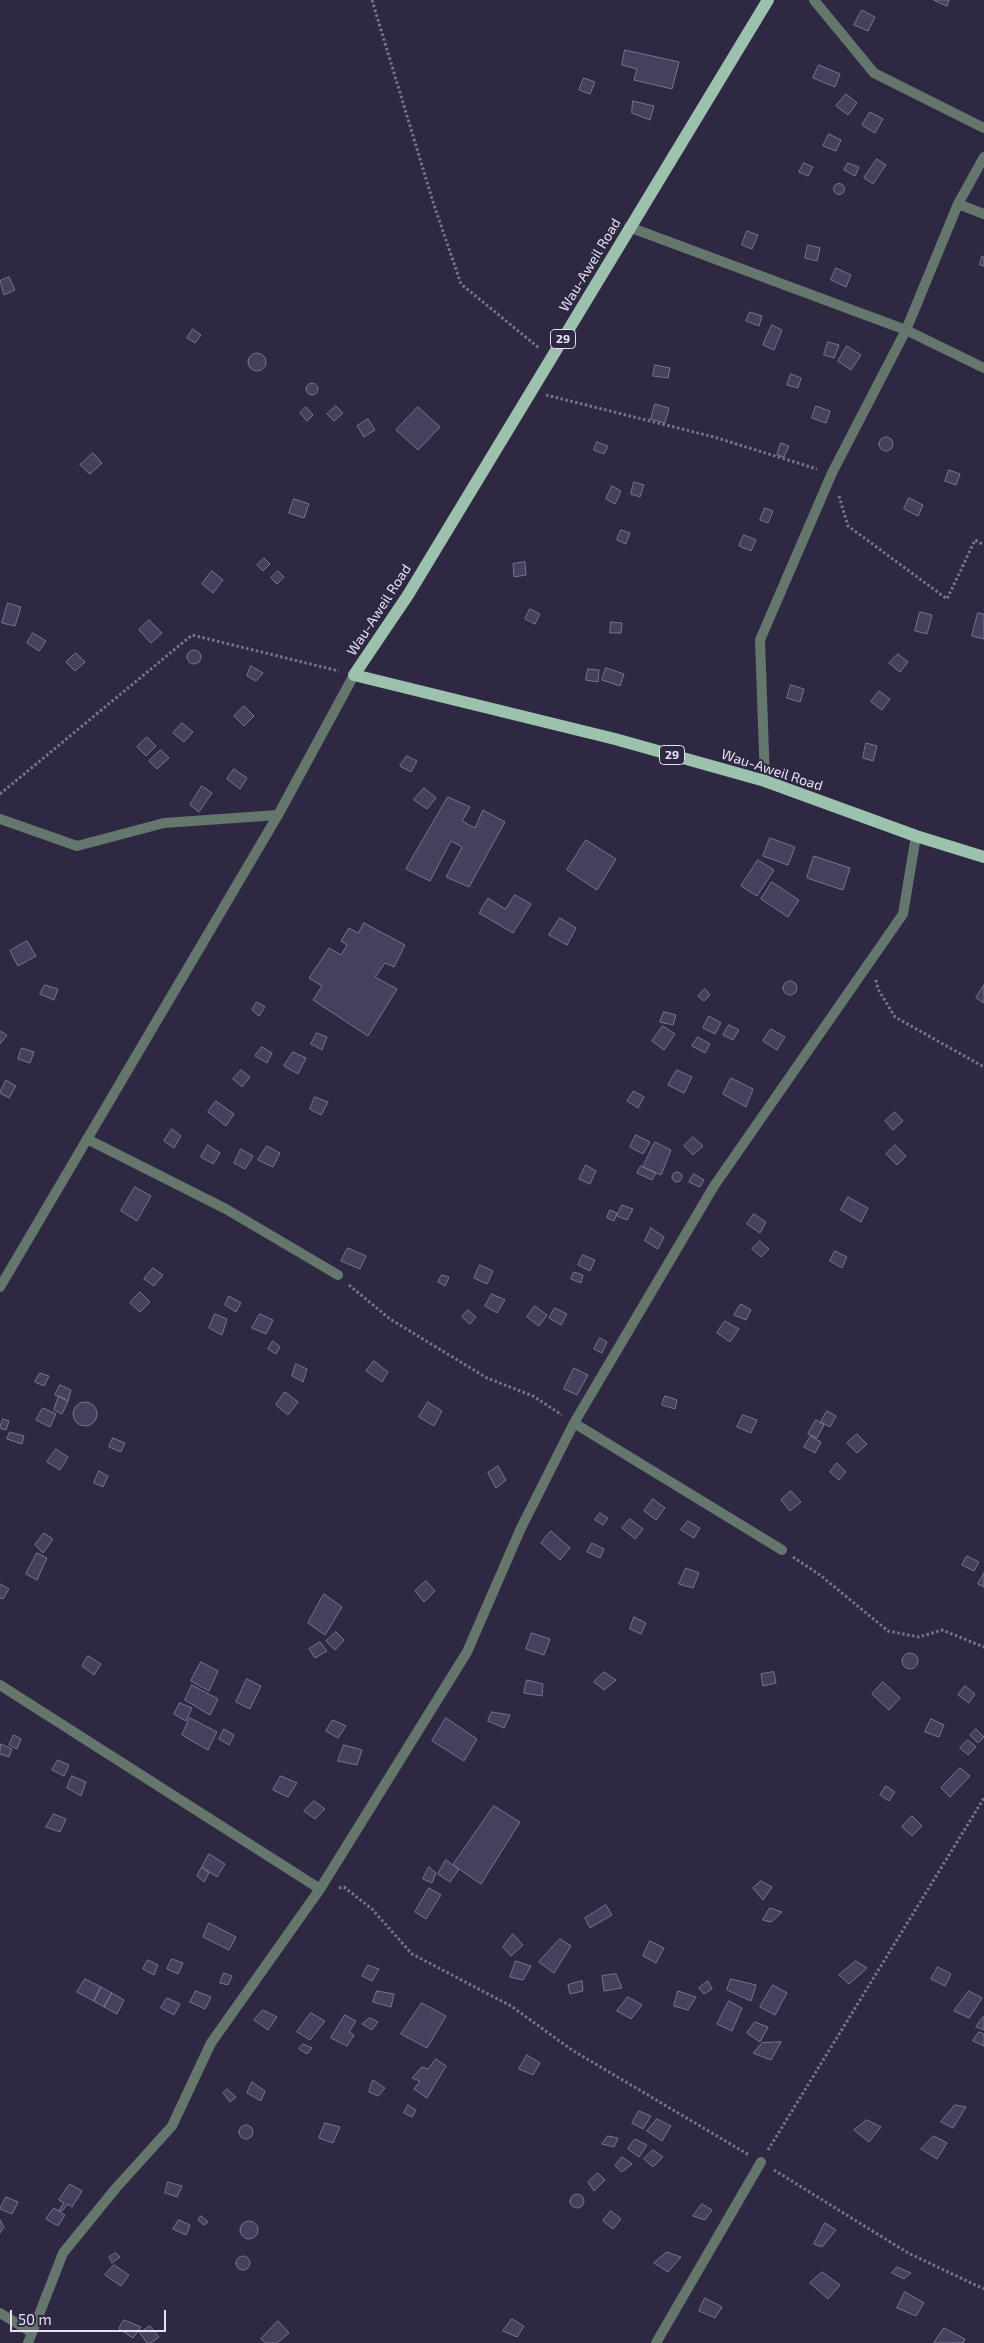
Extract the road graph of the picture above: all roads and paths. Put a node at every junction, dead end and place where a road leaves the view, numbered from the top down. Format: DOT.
graph roads {
  1 [pos="372,0"];
  2 [pos="768,0"];
  3 [pos="814,0"];
  4 [pos="984,128"];
  5 [pos="984,157"];
  6 [pos="958,204"];
  7 [pos="984,214"];
  8 [pos="629,227"];
  9 [pos="906,330"];
  10 [pos="552,358"];
  11 [pos="984,368"];
  12 [pos="531,392"];
  13 [pos="832,473"];
  14 [pos="984,545"];
  15 [pos="354,675"];
  16 [pos="764,781"];
  17 [pos="0,794"];
  18 [pos="278,815"];
  19 [pos="0,819"];
  20 [pos="916,836"];
  21 [pos="984,857"];
  22 [pos="871,958"];
  23 [pos="984,1068"];
  24 [pos="88,1139"];
  25 [pos="338,1275"];
  26 [pos="0,1287"];
  27 [pos="574,1423"];
  28 [pos="782,1550"];
  29 [pos="984,1647"];
  30 [pos="0,1685"];
  31 [pos="984,1798"];
  32 [pos="320,1889"];
  33 [pos="761,2162"];
  34 [pos="984,2289"];
  35 [pos="0,2312"];
  36 [pos="31,2332"];
  37 [pos="28,2343"];
  38 [pos="656,2343"];
  1 -- 10 [label="path"];
  2 -- 8 [label="main road, Wau-Aweil Road / 29"];
  3 -- 4 [label="street"];
  5 -- 6 [label="street"];
  6 -- 7 [label="street"];
  6 -- 9 [label="street"];
  8 -- 9 [label="street"];
  8 -- 10 [label="main road, Wau-Aweil Road / 29"];
  9 -- 11 [label="street"];
  9 -- 13 [label="street"];
  10 -- 12 [label="main road, Wau-Aweil Road / 29"];
  12 -- 13 [label="path"];
  12 -- 15 [label="main road, Wau-Aweil Road / 29"];
  13 -- 14 [label="path"];
  13 -- 16 [label="street"];
  15 -- 16 [label="main road, Wau-Aweil Road / 29"];
  15 -- 17 [label="path"];
  15 -- 18 [label="street"];
  16 -- 20 [label="main road, Wau-Aweil Road / 29"];
  18 -- 19 [label="street"];
  18 -- 24 [label="street"];
  20 -- 21 [label="main road, Wau-Aweil Road / 29"];
  20 -- 22 [label="street"];
  22 -- 23 [label="path"];
  22 -- 27 [label="street"];
  24 -- 25 [label="street"];
  24 -- 26 [label="street"];
  25 -- 27 [label="path"];
  27 -- 28 [label="street"];
  27 -- 32 [label="street"];
  28 -- 29 [label="path"];
  30 -- 32 [label="street"];
  31 -- 33 [label="path"];
  32 -- 33 [label="path"];
  32 -- 36 [label="street"];
  33 -- 34 [label="path"];
  33 -- 38 [label="street"];
  35 -- 36 [label="street"];
  36 -- 37 [label="street"];
}
